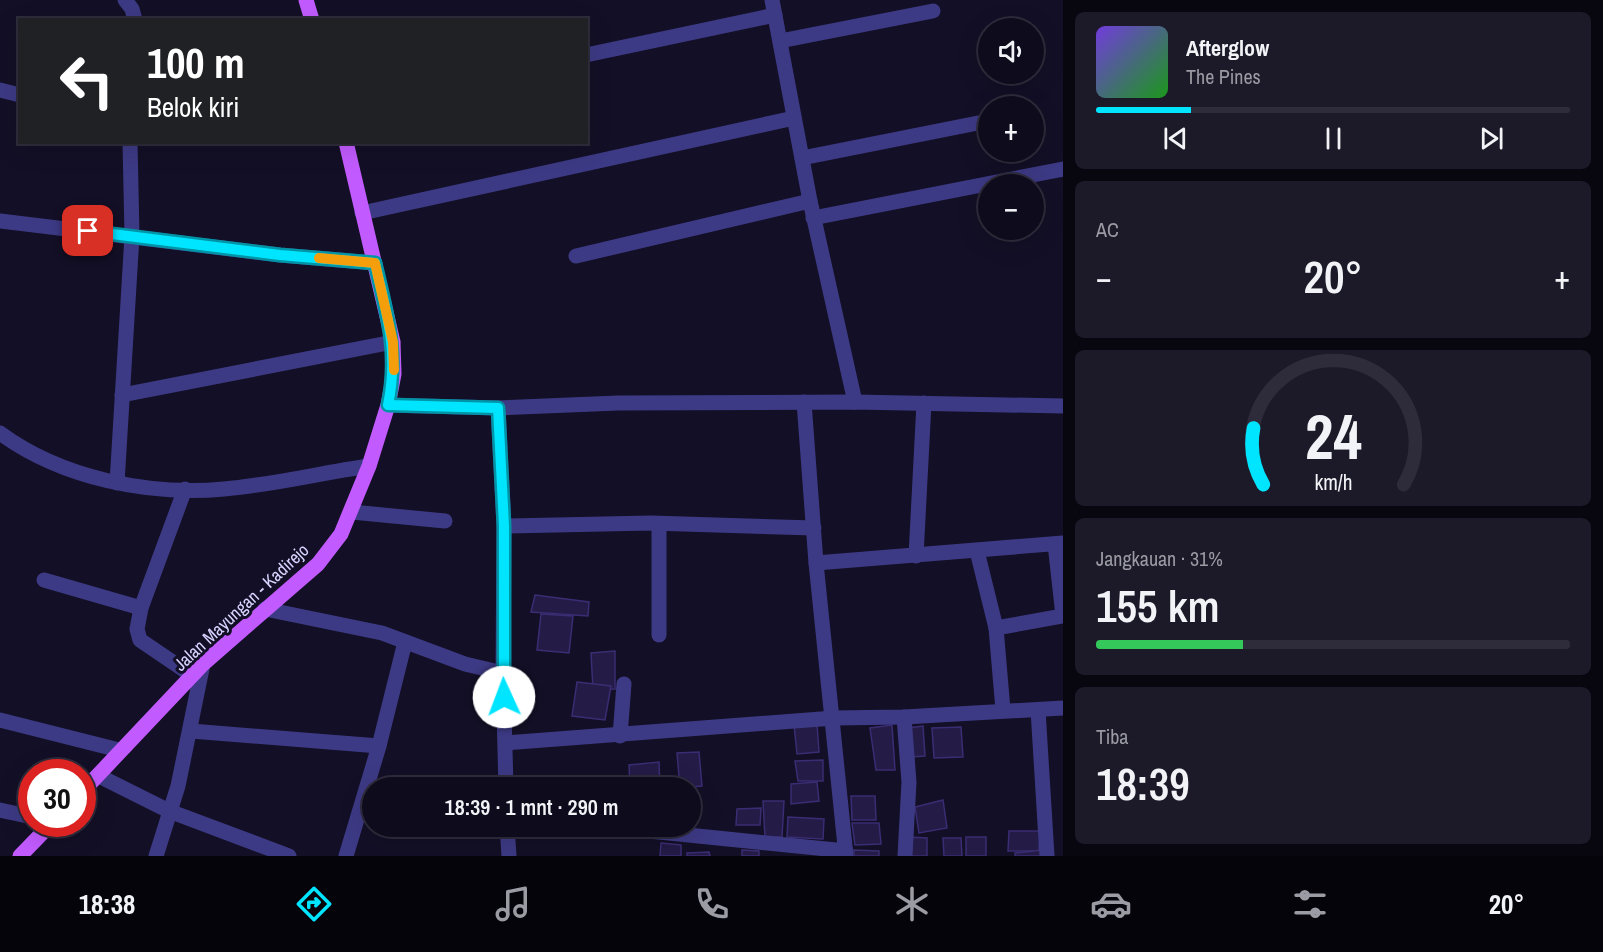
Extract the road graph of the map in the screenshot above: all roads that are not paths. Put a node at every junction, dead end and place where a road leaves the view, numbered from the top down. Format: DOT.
graph roads {
  1 [pos="125,0"];
  2 [pos="306,0"];
  3 [pos="773,7"];
  4 [pos="933,11"];
  5 [pos="134,18"];
  6 [pos="311,18"];
  7 [pos="780,41"];
  8 [pos="588,54"];
  9 [pos="0,90"];
  10 [pos="18,94"];
  11 [pos="794,117"];
  12 [pos="978,123"];
  13 [pos="130,144"];
  14 [pos="346,144"];
  15 [pos="802,158"];
  16 [pos="1063,168"];
  17 [pos="810,201"];
  18 [pos="362,213"];
  19 [pos="813,218"];
  20 [pos="0,221"];
  21 [pos="132,236"];
  22 [pos="576,256"];
  23 [pos="375,263"];
  24 [pos="393,342"];
  25 [pos="123,395"];
  26 [pos="804,402"];
  27 [pos="855,402"];
  28 [pos="924,403"];
  29 [pos="388,405"];
  30 [pos="1063,406"];
  31 [pos="498,408"];
  32 [pos="0,433"];
  33 [pos="369,466"];
  34 [pos="117,483"];
  35 [pos="185,489"];
  36 [pos="352,512"];
  37 [pos="445,521"];
  38 [pos="659,524"];
  39 [pos="504,526"];
  40 [pos="814,528"];
  41 [pos="1059,543"];
  42 [pos="977,551"];
  43 [pos="916,556"];
  44 [pos="816,563"];
  45 [pos="44,580"];
  46 [pos="141,608"];
  47 [pos="265,609"];
  48 [pos="996,628"];
  49 [pos="659,635"];
  50 [pos="405,642"];
  51 [pos="203,664"];
  52 [pos="503,674"];
  53 [pos="193,676"];
  54 [pos="624,684"];
  55 [pos="1063,708"];
  56 [pos="1003,710"];
  57 [pos="1038,710"];
  58 [pos="904,717"];
  59 [pos="834,718"];
  60 [pos="0,720"];
  61 [pos="191,731"];
  62 [pos="620,736"];
  63 [pos="506,743"];
  64 [pos="379,746"];
  65 [pos="119,750"];
  66 [pos="99,776"];
  67 [pos="506,777"];
  68 [pos="96,779"];
  69 [pos="0,810"];
  70 [pos="169,811"];
  71 [pos="18,814"];
  72 [pos="38,837"];
  73 [pos="508,837"];
  74 [pos="697,837"];
  75 [pos="846,854"];
  76 [pos="20,856"];
  77 [pos="156,856"];
  78 [pos="289,856"];
  79 [pos="346,856"];
  80 [pos="509,856"];
  81 [pos="905,856"];
  82 [pos="1047,856"];
  1 -- 5 [label="street"];
  2 -- 6 [label="main road"];
  3 -- 7 [label="street"];
  3 -- 8 [label="street"];
  4 -- 7 [label="street"];
  7 -- 11 [label="street"];
  9 -- 10 [label="street"];
  11 -- 15 [label="street"];
  11 -- 18 [label="street"];
  12 -- 15 [label="street"];
  13 -- 21 [label="street"];
  14 -- 18 [label="main road, Jalan Mayungan - Kadirejo"];
  15 -- 17 [label="street"];
  16 -- 19 [label="street"];
  17 -- 19 [label="street"];
  17 -- 22 [label="street"];
  18 -- 23 [label="main road, Jalan Mayungan - Kadirejo"];
  19 -- 27 [label="street"];
  20 -- 21 [label="street"];
  21 -- 23 [label="street"];
  21 -- 25 [label="street"];
  23 -- 24 [label="main road, Jalan Mayungan - Kadirejo"];
  24 -- 25 [label="street"];
  24 -- 29 [label="main road, Jalan Mayungan - Kadirejo"];
  25 -- 34 [label="street"];
  26 -- 27 [label="street"];
  26 -- 31 [label="street"];
  26 -- 40 [label="street"];
  27 -- 28 [label="street"];
  28 -- 30 [label="street"];
  28 -- 43 [label="street"];
  29 -- 31 [label="street"];
  29 -- 33 [label="main road, Jalan Mayungan - Kadirejo"];
  31 -- 39 [label="street"];
  32 -- 34 [label="street"];
  33 -- 35 [label="street"];
  33 -- 36 [label="main road, Jalan Mayungan - Kadirejo"];
  34 -- 35 [label="street"];
  35 -- 46 [label="street"];
  36 -- 37 [label="street"];
  36 -- 47 [label="main road, Jalan Mayungan - Kadirejo"];
  38 -- 39 [label="street"];
  38 -- 40 [label="street"];
  38 -- 49 [label="street"];
  39 -- 52 [label="street"];
  40 -- 44 [label="street"];
  41 -- 42 [label="street"];
  41 -- 48 [label="street"];
  42 -- 43 [label="street"];
  42 -- 48 [label="street"];
  43 -- 44 [label="street"];
  44 -- 59 [label="street"];
  45 -- 46 [label="street"];
  46 -- 53 [label="street"];
  47 -- 50 [label="street"];
  47 -- 51 [label="main road, Jalan Mayungan - Kadirejo"];
  48 -- 56 [label="street"];
  50 -- 52 [label="street"];
  50 -- 64 [label="street"];
  51 -- 53 [label="main road, Jalan Mayungan - Kadirejo"];
  51 -- 61 [label="street"];
  52 -- 63 [label="street"];
  53 -- 65 [label="main road, Jalan Mayungan - Kadirejo"];
  54 -- 62 [label="street"];
  55 -- 57 [label="street"];
  56 -- 57 [label="street"];
  56 -- 58 [label="street"];
  57 -- 82 [label="street"];
  58 -- 59 [label="street"];
  58 -- 81 [label="street"];
  59 -- 62 [label="street"];
  59 -- 75 [label="street"];
  60 -- 65 [label="street"];
  61 -- 64 [label="street"];
  61 -- 70 [label="street"];
  62 -- 63 [label="street"];
  63 -- 67 [label="street"];
  64 -- 79 [label="street"];
  65 -- 66 [label="main road, Jalan Mayungan - Kadirejo"];
  66 -- 68 [label="main road, Jalan Mayungan - Kadirejo"];
  66 -- 70 [label="street"];
  69 -- 71 [label="street"];
  70 -- 77 [label="street"];
  70 -- 78 [label="street"];
  72 -- 76 [label="main road"];
  73 -- 80 [label="street"];
  74 -- 75 [label="street"];
}
